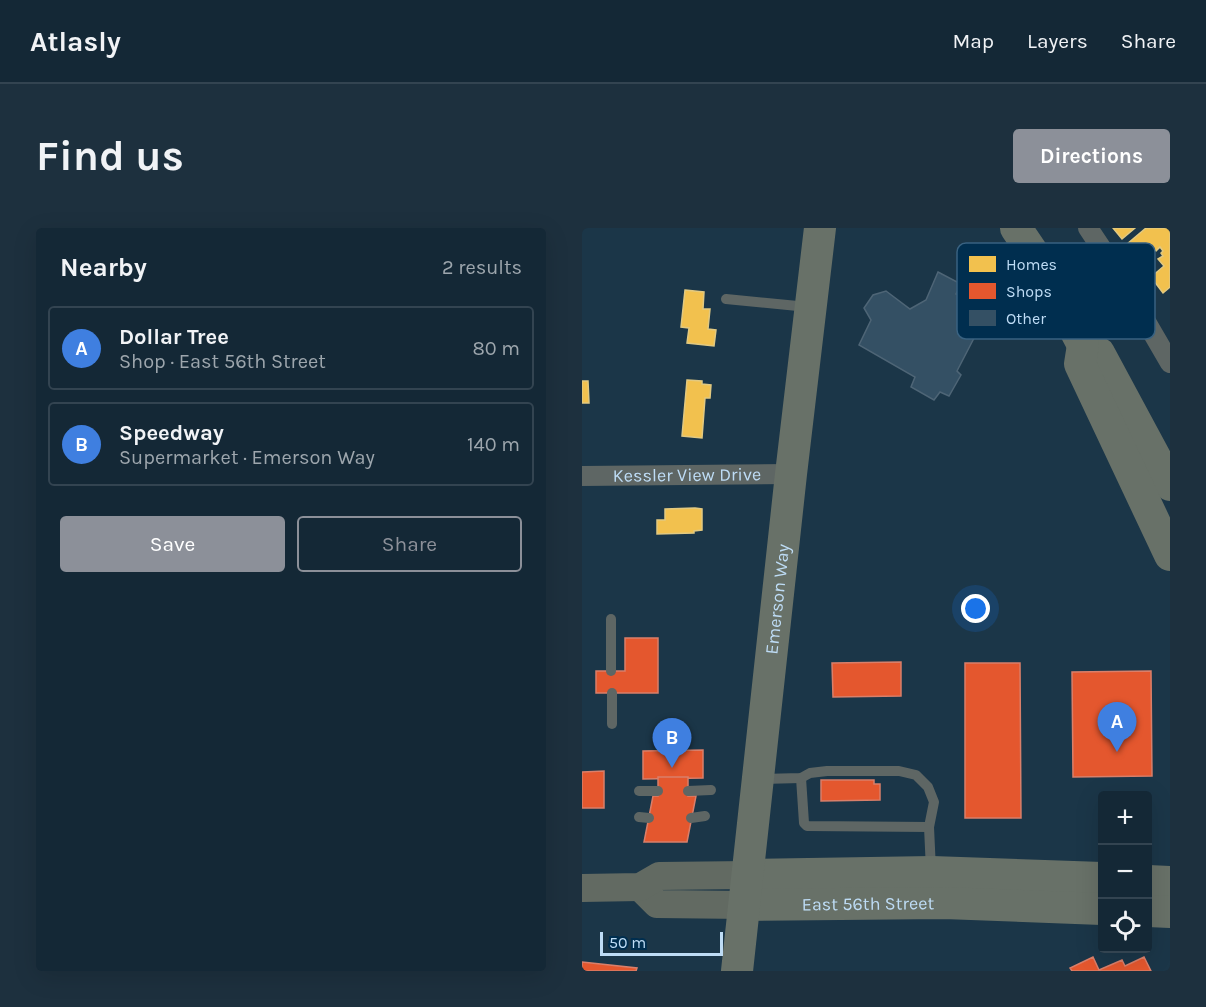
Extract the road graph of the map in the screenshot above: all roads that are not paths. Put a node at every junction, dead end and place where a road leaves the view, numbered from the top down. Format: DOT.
graph roads {
  1 [pos="820,228"];
  2 [pos="1016,228"];
  3 [pos="1088,228"];
  4 [pos="1026,243"];
  5 [pos="1098,243"];
  6 [pos="726,299"];
  7 [pos="811,307"];
  8 [pos="1155,337"];
  9 [pos="1080,340"];
  10 [pos="1170,363"];
  11 [pos="791,474"];
  12 [pos="582,476"];
  13 [pos="1170,485"];
  14 [pos="1170,555"];
  15 [pos="611,620"];
  16 [pos="611,671"];
  17 [pos="612,693"];
  18 [pos="612,723"];
  19 [pos="801,778"];
  20 [pos="759,779"];
  21 [pos="711,790"];
  22 [pos="639,791"];
  23 [pos="658,791"];
  24 [pos="688,791"];
  25 [pos="705,816"];
  26 [pos="691,818"];
  27 [pos="929,827"];
  28 [pos="932,872"];
  29 [pos="748,875"];
  30 [pos="1098,878"];
  31 [pos="1152,881"];
  32 [pos="1170,882"];
  33 [pos="640,887"];
  34 [pos="582,888"];
  35 [pos="745,905"];
  36 [pos="1098,909"];
  37 [pos="1152,911"];
  38 [pos="1170,912"];
  39 [pos="737,971"];
  1 -- 7 [label="main road, Emerson Way"];
  2 -- 4 [label="main road"];
  3 -- 5 [label="street"];
  6 -- 7 [label="lane"];
  7 -- 11 [label="main road, Emerson Way"];
  8 -- 10 [label="street"];
  9 -- 13 [label="main road"];
  9 -- 14 [label="main road"];
  11 -- 12 [label="street, Kessler View Drive"];
  11 -- 20 [label="main road, Emerson Way"];
  15 -- 16 [label="lane"];
  17 -- 18 [label="lane"];
  19 -- 20 [label="lane"];
  19 -- 27 [label="lane"];
  19 -- 27 [label="lane"];
  20 -- 29 [label="main road, Emerson Way"];
  21 -- 24 [label="lane"];
  22 -- 23 [label="lane"];
  25 -- 26 [label="lane"];
  27 -- 28 [label="lane"];
  28 -- 29 [label="main road, East 56th Street"];
  28 -- 30 [label="main road, East 56th Street"];
  29 -- 33 [label="street, East 56th Street"];
  29 -- 35 [label="main road, Emerson Way"];
  31 -- 32 [label="main road"];
  33 -- 34 [label="street, East 56th Street"];
  33 -- 35 [label="street, East 56th Street"];
  35 -- 36 [label="main road, East 56th Street"];
  35 -- 39 [label="main road, Emerson Way"];
  37 -- 38 [label="main road"];
}
